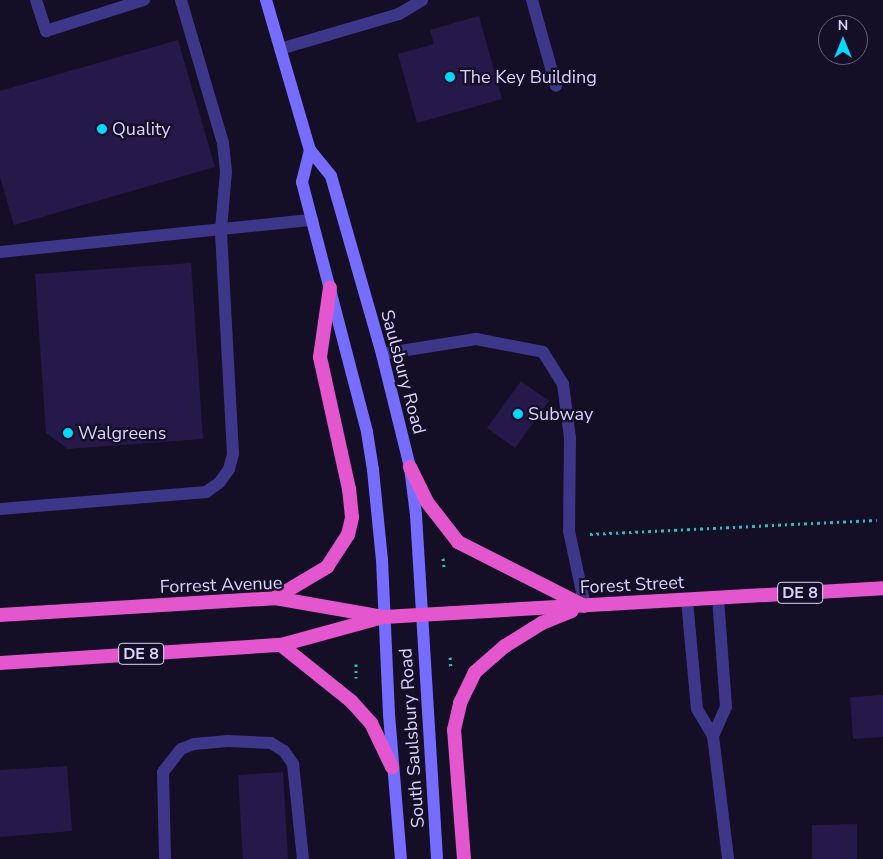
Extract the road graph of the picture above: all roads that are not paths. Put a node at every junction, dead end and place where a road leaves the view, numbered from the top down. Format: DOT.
graph roads {
  1 [pos="36,0"];
  2 [pos="144,0"];
  3 [pos="181,0"];
  4 [pos="266,0"];
  5 [pos="422,0"];
  6 [pos="532,0"];
  7 [pos="280,48"];
  8 [pos="556,86"];
  9 [pos="310,150"];
  10 [pos="312,220"];
  11 [pos="221,229"];
  12 [pos="0,252"];
  13 [pos="330,288"];
  14 [pos="382,354"];
  15 [pos="410,467"];
  16 [pos="0,509"];
  17 [pos="883,588"];
  18 [pos="275,598"];
  19 [pos="718,598"];
  20 [pos="687,600"];
  21 [pos="585,606"];
  22 [pos="0,615"];
  23 [pos="421,615"];
  24 [pos="384,617"];
  25 [pos="281,645"];
  26 [pos="0,663"];
  27 [pos="713,736"];
  28 [pos="392,768"];
  29 [pos="165,859"];
  30 [pos="304,859"];
  31 [pos="401,859"];
  32 [pos="437,859"];
  33 [pos="464,859"];
  34 [pos="728,859"];
  1 -- 2 [label="street"];
  3 -- 11 [label="street"];
  4 -- 7 [label="main road, Saulsbury Road"];
  5 -- 7 [label="street"];
  6 -- 8 [label="street"];
  7 -- 9 [label="main road, Saulsbury Road"];
  9 -- 10 [label="main road"];
  9 -- 14 [label="main road, Saulsbury Road"];
  10 -- 11 [label="street"];
  10 -- 13 [label="main road"];
  11 -- 12 [label="street"];
  11 -- 16 [label="street"];
  13 -- 18 [label="highway"];
  13 -- 24 [label="main road"];
  14 -- 15 [label="main road, Saulsbury Road"];
  14 -- 21 [label="street"];
  15 -- 21 [label="highway"];
  15 -- 23 [label="main road, Saulsbury Road"];
  17 -- 19 [label="highway, Forest Street / DE 8"];
  18 -- 22 [label="highway, Forrest Avenue / DE 8"];
  18 -- 24 [label="highway, Forrest Avenue / DE 8"];
  19 -- 20 [label="highway, Forest Street / DE 8"];
  19 -- 27 [label="street"];
  20 -- 21 [label="highway, Forest Street / DE 8"];
  20 -- 27 [label="street"];
  21 -- 23 [label="highway, Forest Street / DE 8"];
  21 -- 33 [label="highway"];
  23 -- 24 [label="highway, Forest Street / DE 8"];
  23 -- 32 [label="main road, South Saulsbury Road"];
  24 -- 25 [label="highway, DE 8"];
  24 -- 28 [label="main road, South Saulsbury Road"];
  25 -- 26 [label="highway, DE 8"];
  25 -- 28 [label="highway"];
  27 -- 34 [label="street"];
  28 -- 31 [label="main road, South Saulsbury Road"];
  29 -- 30 [label="street"];
}
